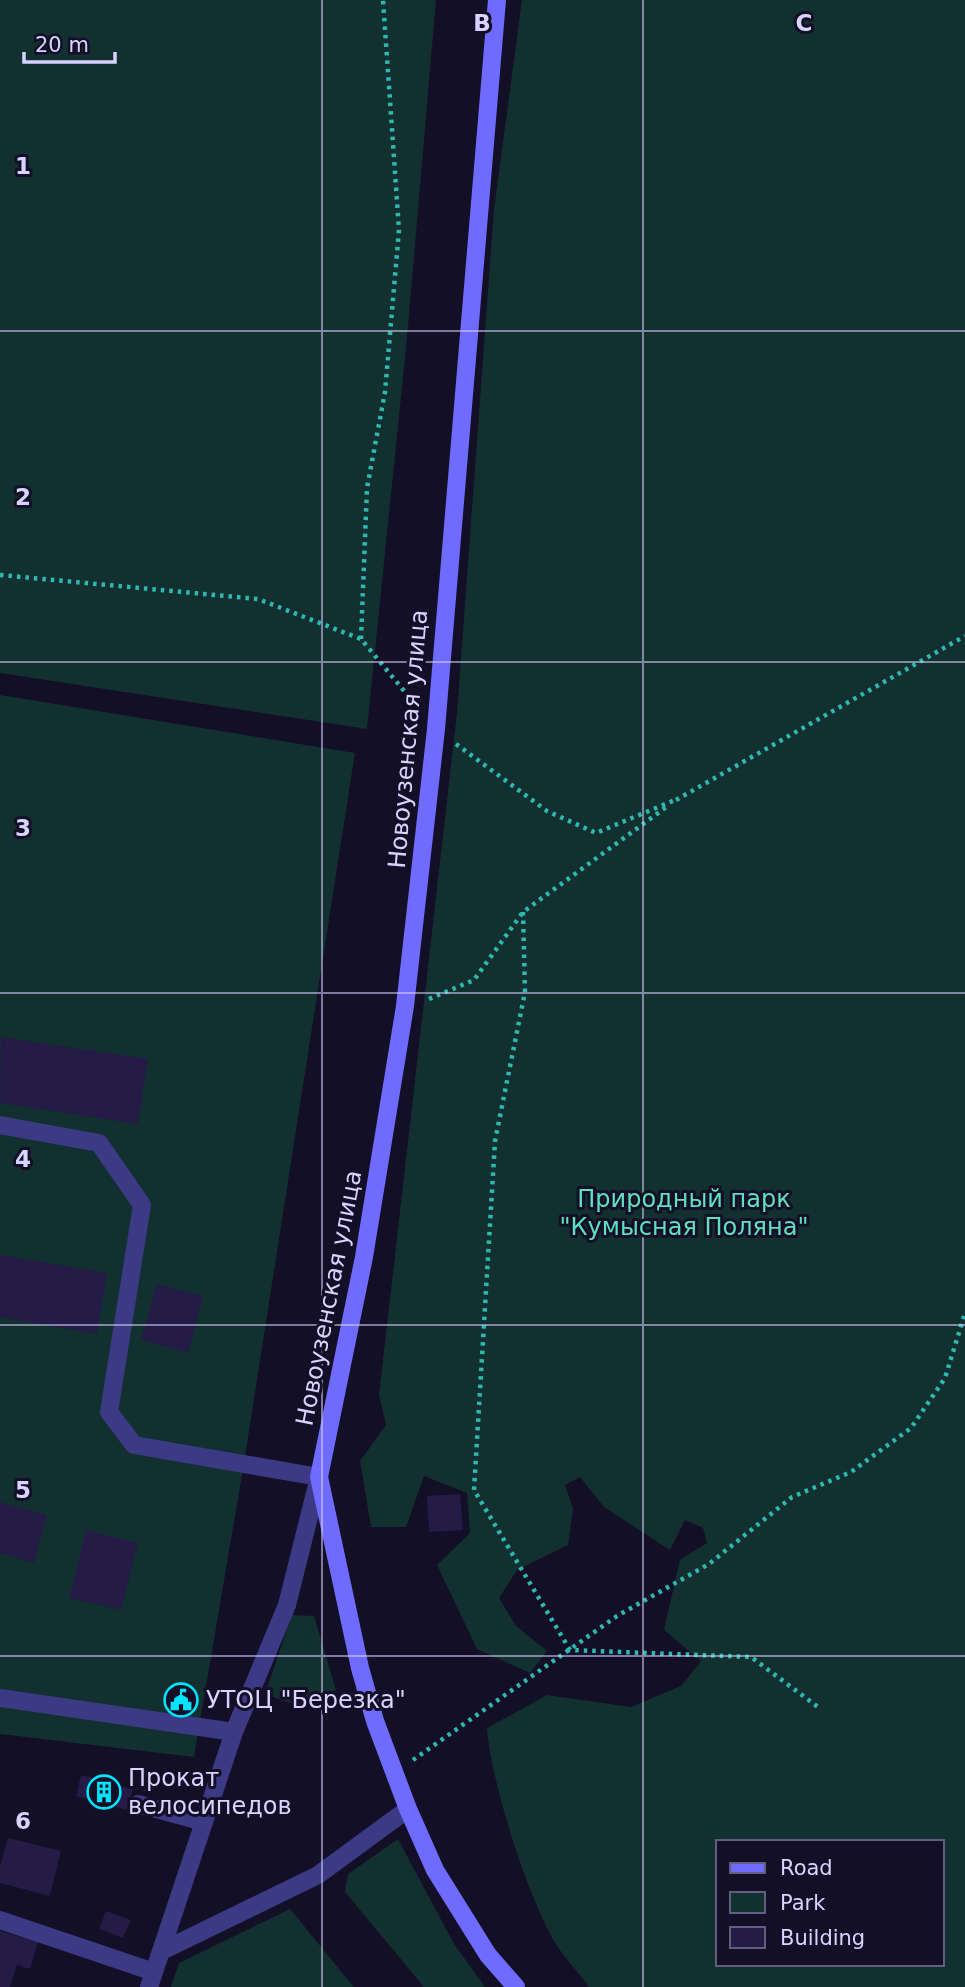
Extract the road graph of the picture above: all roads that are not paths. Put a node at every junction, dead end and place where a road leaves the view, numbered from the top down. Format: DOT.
graph roads {
  1 [pos="497,0"];
  2 [pos="0,1125"];
  3 [pos="319,1477"];
  4 [pos="0,1698"];
  5 [pos="234,1732"];
  6 [pos="138,1804"];
  7 [pos="408,1809"];
  8 [pos="204,1822"];
  9 [pos="0,1920"];
  10 [pos="162,1951"];
  11 [pos="152,1980"];
  12 [pos="516,1987"];
  1 -- 3 [label="main road, Новоузенская улица"];
  2 -- 3 [label="street"];
  3 -- 5 [label="street"];
  3 -- 7 [label="main road"];
  4 -- 5 [label="street"];
  5 -- 8 [label="street"];
  6 -- 8 [label="street"];
  7 -- 10 [label="street"];
  7 -- 12 [label="main road"];
  8 -- 10 [label="street"];
  9 -- 11 [label="street"];
  10 -- 11 [label="street"];
}
